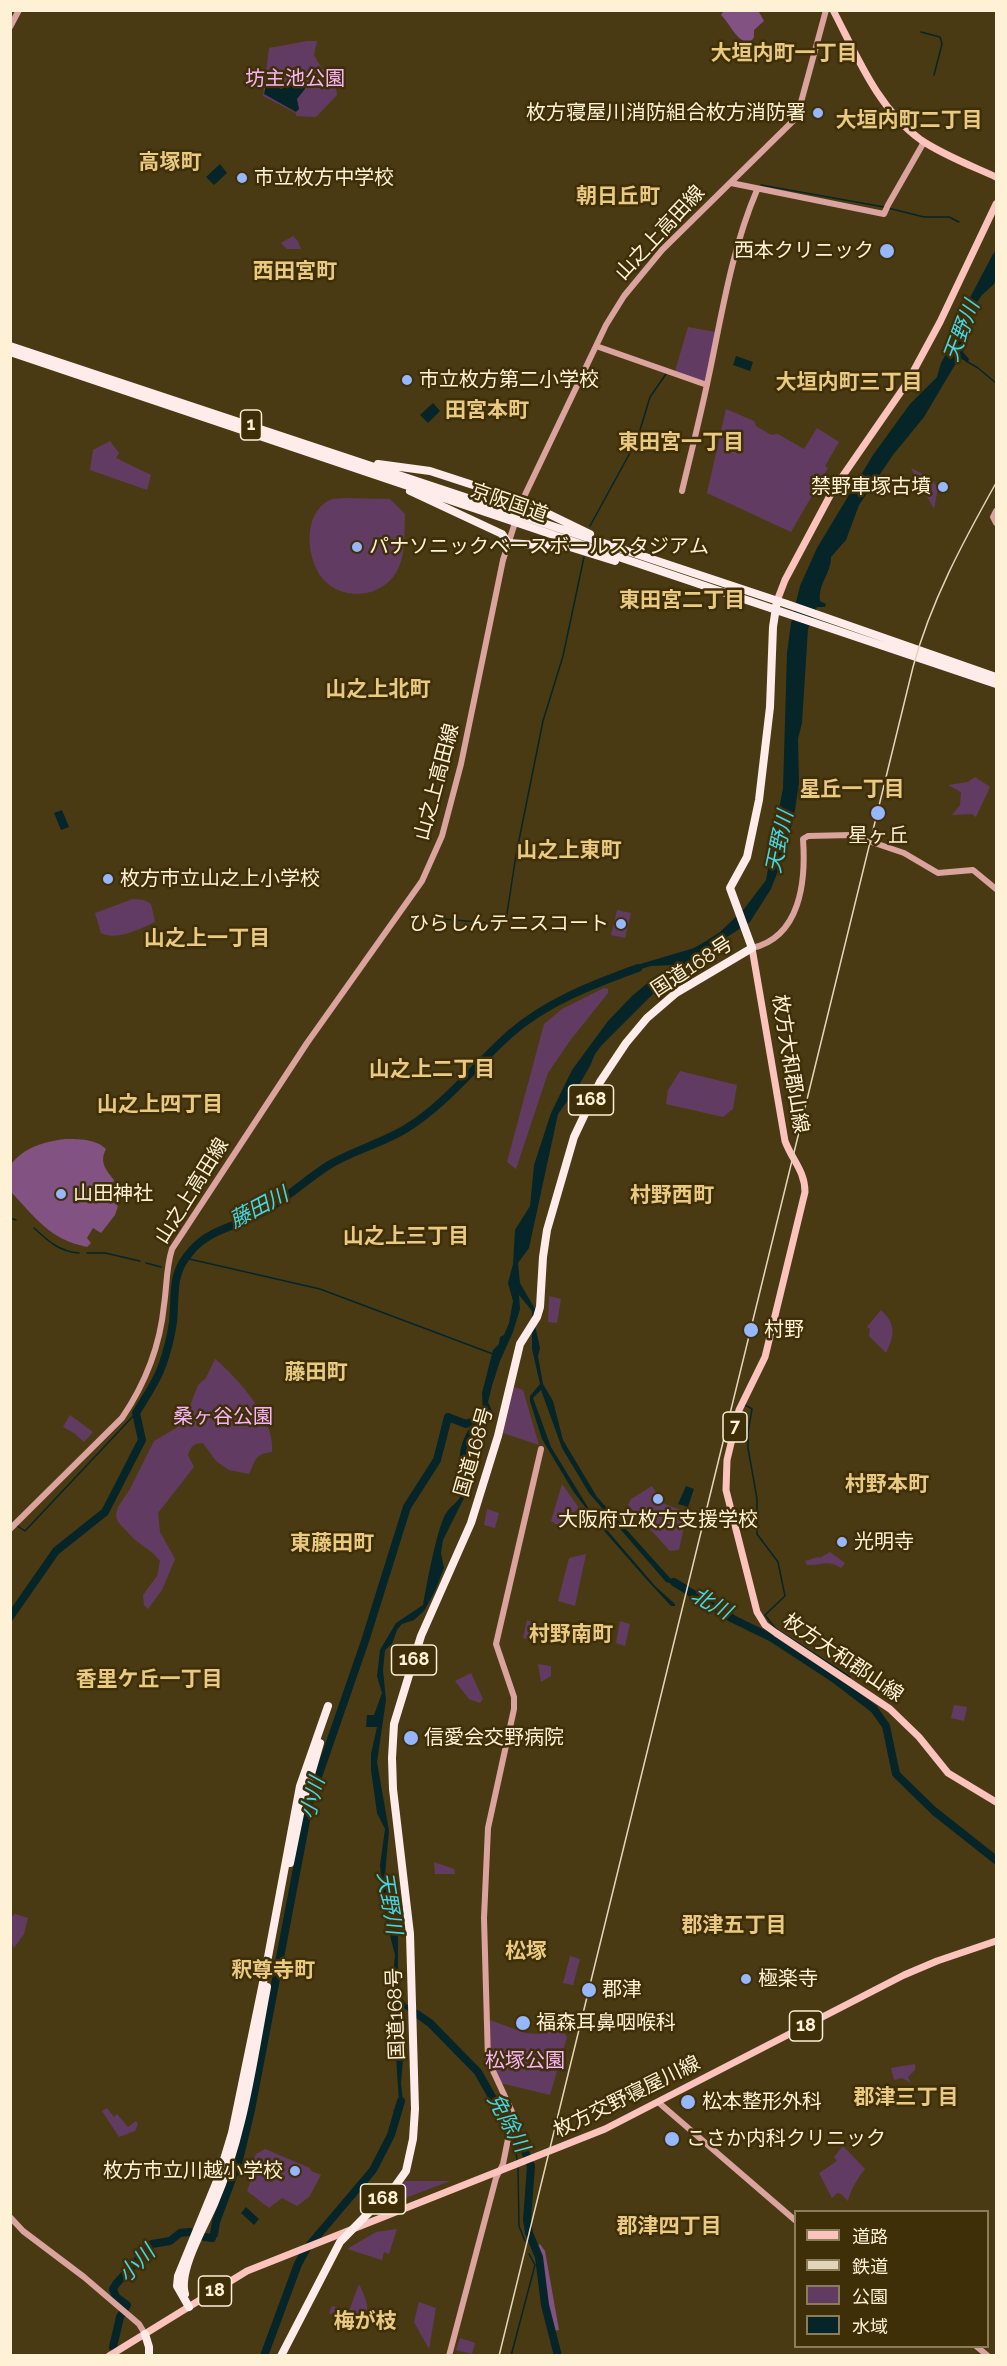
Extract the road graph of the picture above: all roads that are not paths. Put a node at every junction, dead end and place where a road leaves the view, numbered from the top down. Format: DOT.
graph roads {
  1 [pos="19,10"];
  2 [pos="825,10"];
  3 [pos="833,10"];
  4 [pos="10,27"];
  5 [pos="924,142"];
  6 [pos="996,177"];
  7 [pos="730,183"];
  8 [pos="757,190"];
  9 [pos="996,204"];
  10 [pos="10,346"];
  11 [pos="596,346"];
  12 [pos="10,352"];
  13 [pos="707,385"];
  14 [pos="307,445"];
  15 [pos="396,483"];
  16 [pos="682,491"];
  17 [pos="522,501"];
  18 [pos="489,509"];
  19 [pos="996,511"];
  20 [pos="996,522"];
  21 [pos="508,543"];
  22 [pos="607,549"];
  23 [pos="653,560"];
  24 [pos="640,564"];
  25 [pos="775,605"];
  26 [pos="934,659"];
  27 [pos="996,677"];
  28 [pos="996,684"];
  29 [pos="996,889"];
  30 [pos="752,948"];
  31 [pos="541,1449"];
  32 [pos="14,1526"];
  33 [pos="330,1706"];
  34 [pos="996,1802"];
  35 [pos="996,1941"];
  36 [pos="658,2102"];
  37 [pos="10,2217"];
  38 [pos="794,2220"];
  39 [pos="349,2232"];
  40 [pos="189,2307"];
  41 [pos="145,2334"];
  42 [pos="109,2355"];
  43 [pos="143,2355"];
  44 [pos="149,2355"];
  45 [pos="281,2355"];
  46 [pos="449,2355"];
  1 -- 4 [label="street"];
  2 -- 7 [label="street, 山之上高田線"];
  3 -- 5 [label="main road"];
  5 -- 6 [label="main road"];
  5 -- 8 [label="street"];
  7 -- 8 [label="street"];
  7 -- 11 [label="street, 山之上高田線"];
  8 -- 13 [label="street"];
  9 -- 25 [label="main road"];
  10 -- 14 [label="highway, 京阪国道 / 1"];
  11 -- 13 [label="street"];
  11 -- 17 [label="street, 山之上高田線"];
  12 -- 15 [label="highway, 京阪国道 / 1"];
  13 -- 16 [label="street"];
  14 -- 17 [label="highway"];
  14 -- 18 [label="highway, 京阪国道 / 1"];
  15 -- 18 [label="highway, 京阪国道 / 1"];
  15 -- 21 [label="highway, 1"];
  17 -- 21 [label="street, 山之上高田線"];
  17 -- 23 [label="highway"];
  18 -- 22 [label="highway, 京阪国道 / 1"];
  19 -- 20 [label="street"];
  21 -- 24 [label="highway, 1"];
  21 -- 32 [label="street, 山之上高田線"];
  22 -- 23 [label="highway, 京阪国道 / 1"];
  22 -- 24 [label="highway, 京阪国道 / 1"];
  23 -- 25 [label="highway, 京阪国道 / 1"];
  24 -- 25 [label="highway, 京阪国道 / 1"];
  25 -- 26 [label="highway, 京阪国道 / 1"];
  25 -- 30 [label="highway, 国道168号"];
  26 -- 27 [label="highway, 京阪国道 / 1"];
  26 -- 28 [label="highway, 京阪国道 / 1"];
  29 -- 30 [label="street"];
  30 -- 34 [label="main road, 枚方大和郡山線 / 7"];
  30 -- 39 [label="highway, 国道168号 / 168"];
  31 -- 46 [label="street"];
  33 -- 40 [label="highway"];
  35 -- 36 [label="main road, 枚方交野寝屋川線 / 18"];
  36 -- 38 [label="street"];
  36 -- 39 [label="main road, 枚方交野寝屋川線 / 18"];
  37 -- 41 [label="street"];
  39 -- 40 [label="main road, 枚方交野寝屋川線 / 18"];
  39 -- 45 [label="highway, 国道168号 / 168"];
  40 -- 41 [label="main road, 枚方交野寝屋川線 / 18"];
  41 -- 42 [label="main road, 枚方交野寝屋川線 / 18"];
  41 -- 43 [label="highway"];
  41 -- 44 [label="highway"];
}
